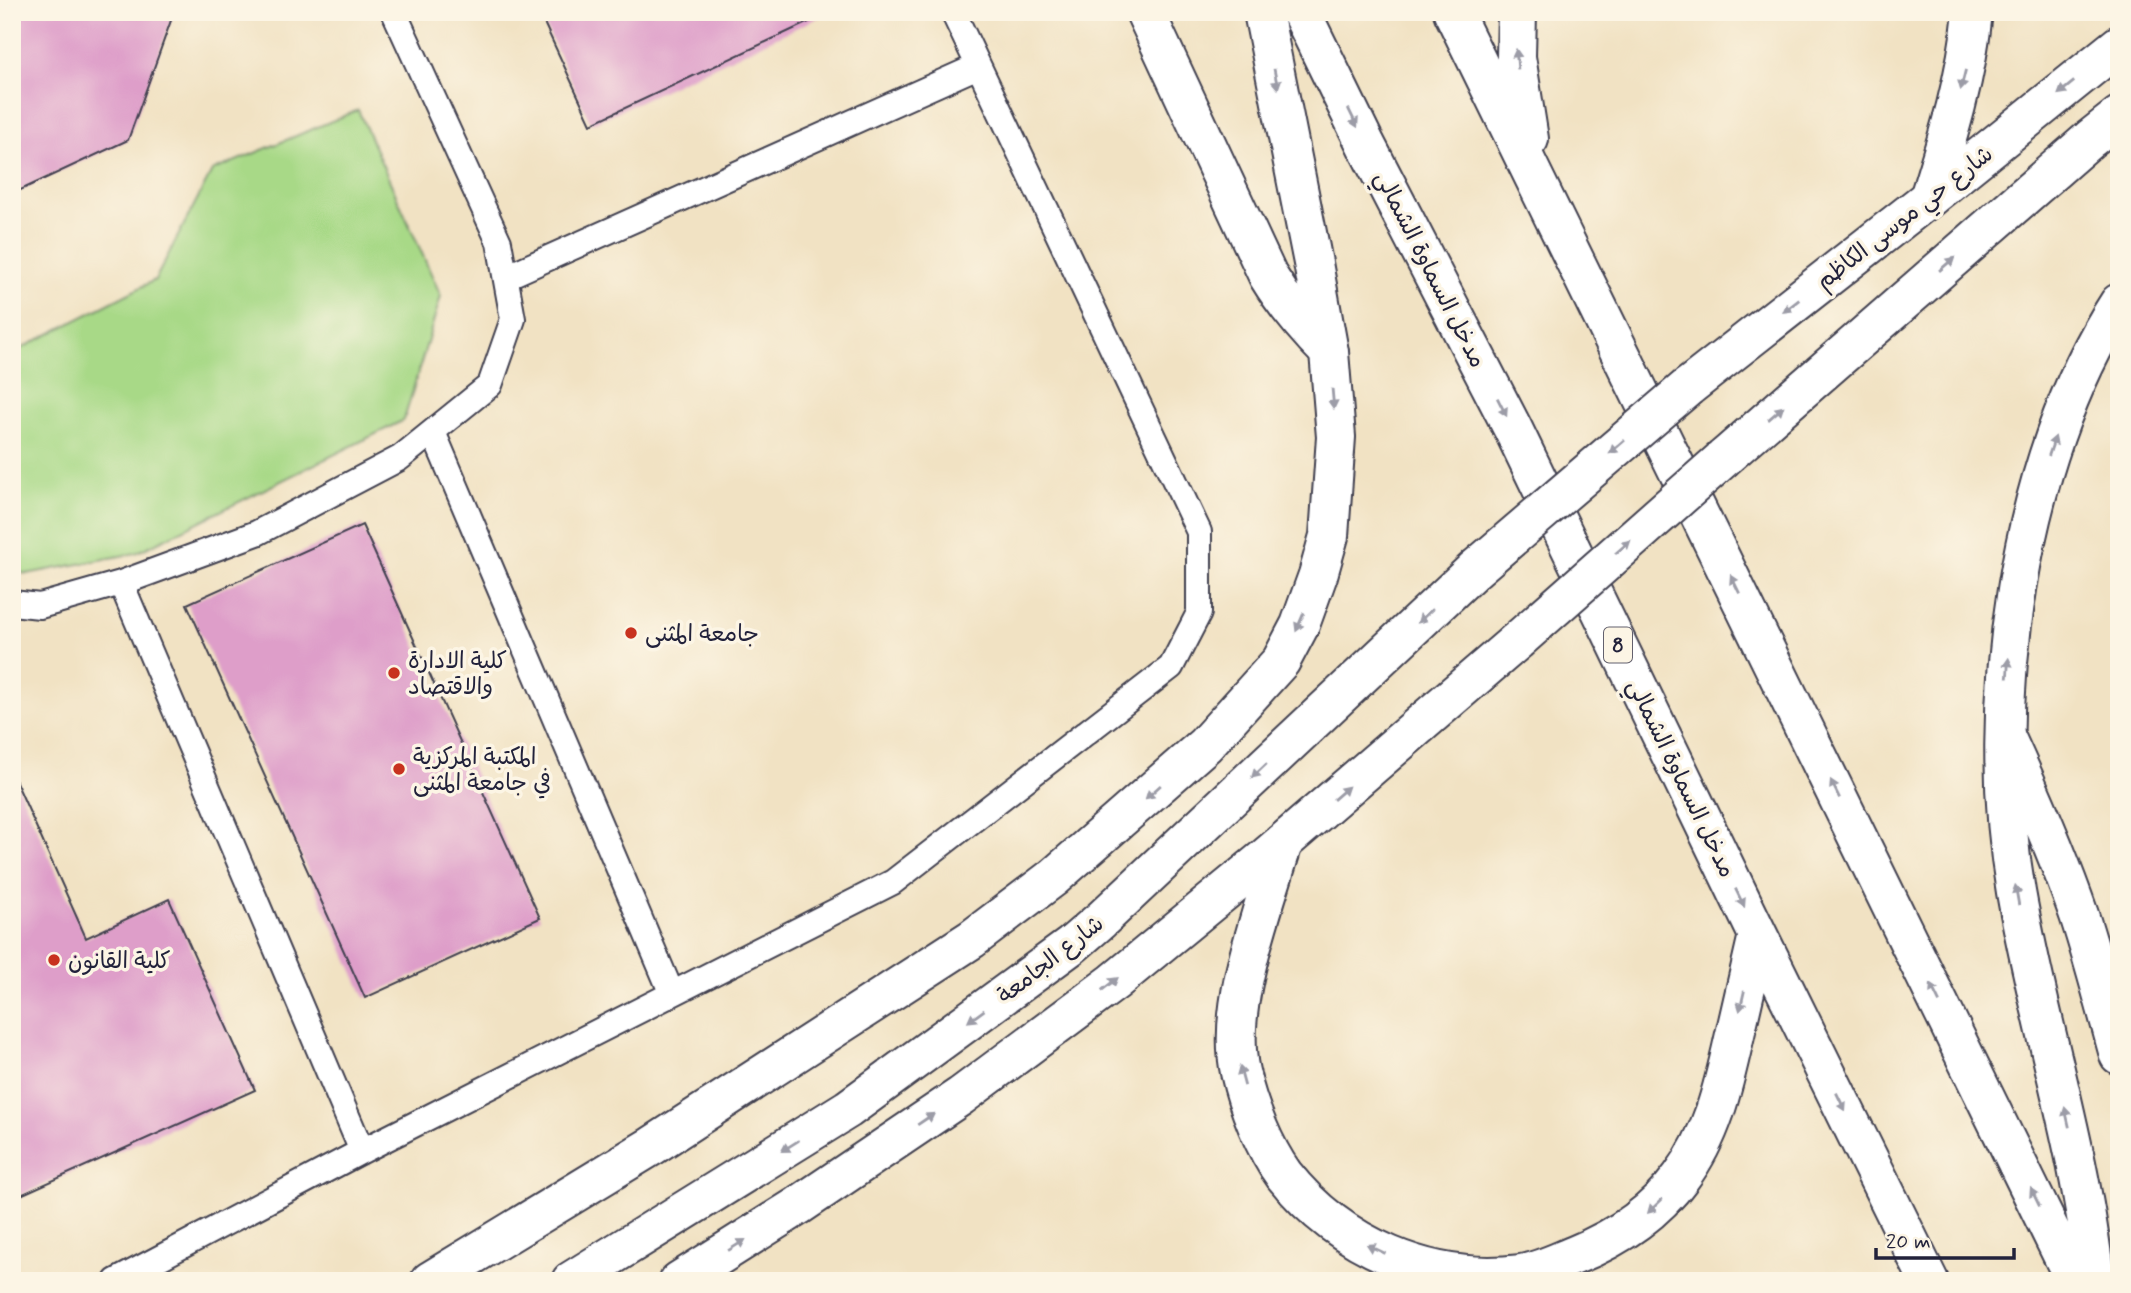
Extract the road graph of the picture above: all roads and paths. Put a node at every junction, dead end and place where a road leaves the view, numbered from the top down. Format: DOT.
graph roads {
  1 [pos="394,12"];
  2 [pos="953,12"];
  3 [pos="1145,12"];
  4 [pos="1263,12"];
  5 [pos="1301,12"];
  6 [pos="1453,12"];
  7 [pos="1517,12"];
  8 [pos="1973,12"];
  9 [pos="2119,45"];
  10 [pos="978,66"];
  11 [pos="2119,116"];
  12 [pos="1534,175"];
  13 [pos="1929,198"];
  14 [pos="506,277"];
  15 [pos="2119,303"];
  16 [pos="1329,352"];
  17 [pos="433,432"];
  18 [pos="1475,569"];
  19 [pos="121,583"];
  20 [pos="12,603"];
  21 [pos="2004,736"];
  22 [pos="1283,843"];
  23 [pos="1758,934"];
  24 [pos="672,994"];
  25 [pos="2119,1055"];
  26 [pos="362,1151"];
  27 [pos="116,1281"];
  28 [pos="430,1281"];
  29 [pos="571,1281"];
  30 [pos="679,1281"];
  31 [pos="1930,1281"];
  32 [pos="2075,1281"];
  33 [pos="2095,1281"];
  1 -- 14 [label="lane"];
  2 -- 10 [label="lane"];
  3 -- 16 [label="main road"];
  4 -- 16 [label="main road, one-way"];
  5 -- 23 [label="main road, مدخل السماوة الشمالي / 8, one-way"];
  6 -- 12 [label="main road"];
  12 -- 7 [label="main road, one-way"];
  8 -- 13 [label="main road, one-way"];
  9 -- 13 [label="main road, شارع حي موسى الكاظم, one-way"];
  10 -- 14 [label="lane"];
  10 -- 24 [label="lane"];
  22 -- 11 [label="main road, one-way, bridge"];
  32 -- 12 [label="main road, one-way"];
  13 -- 18 [label="main road, شارع حي موسى الكاظم, one-way, bridge"];
  14 -- 17 [label="lane"];
  21 -- 15 [label="main road, one-way"];
  16 -- 28 [label="main road, one-way"];
  17 -- 19 [label="lane"];
  17 -- 24 [label="lane"];
  18 -- 29 [label="main road, شارع الجامعة, one-way"];
  19 -- 20 [label="lane"];
  19 -- 26 [label="lane"];
  21 -- 25 [label="main road"];
  33 -- 21 [label="main road, one-way"];
  23 -- 22 [label="main road, one-way"];
  30 -- 22 [label="main road, one-way"];
  23 -- 31 [label="main road, مدخل السماوة الشمالي / 8, one-way"];
  24 -- 26 [label="lane"];
  26 -- 27 [label="lane"];
}
